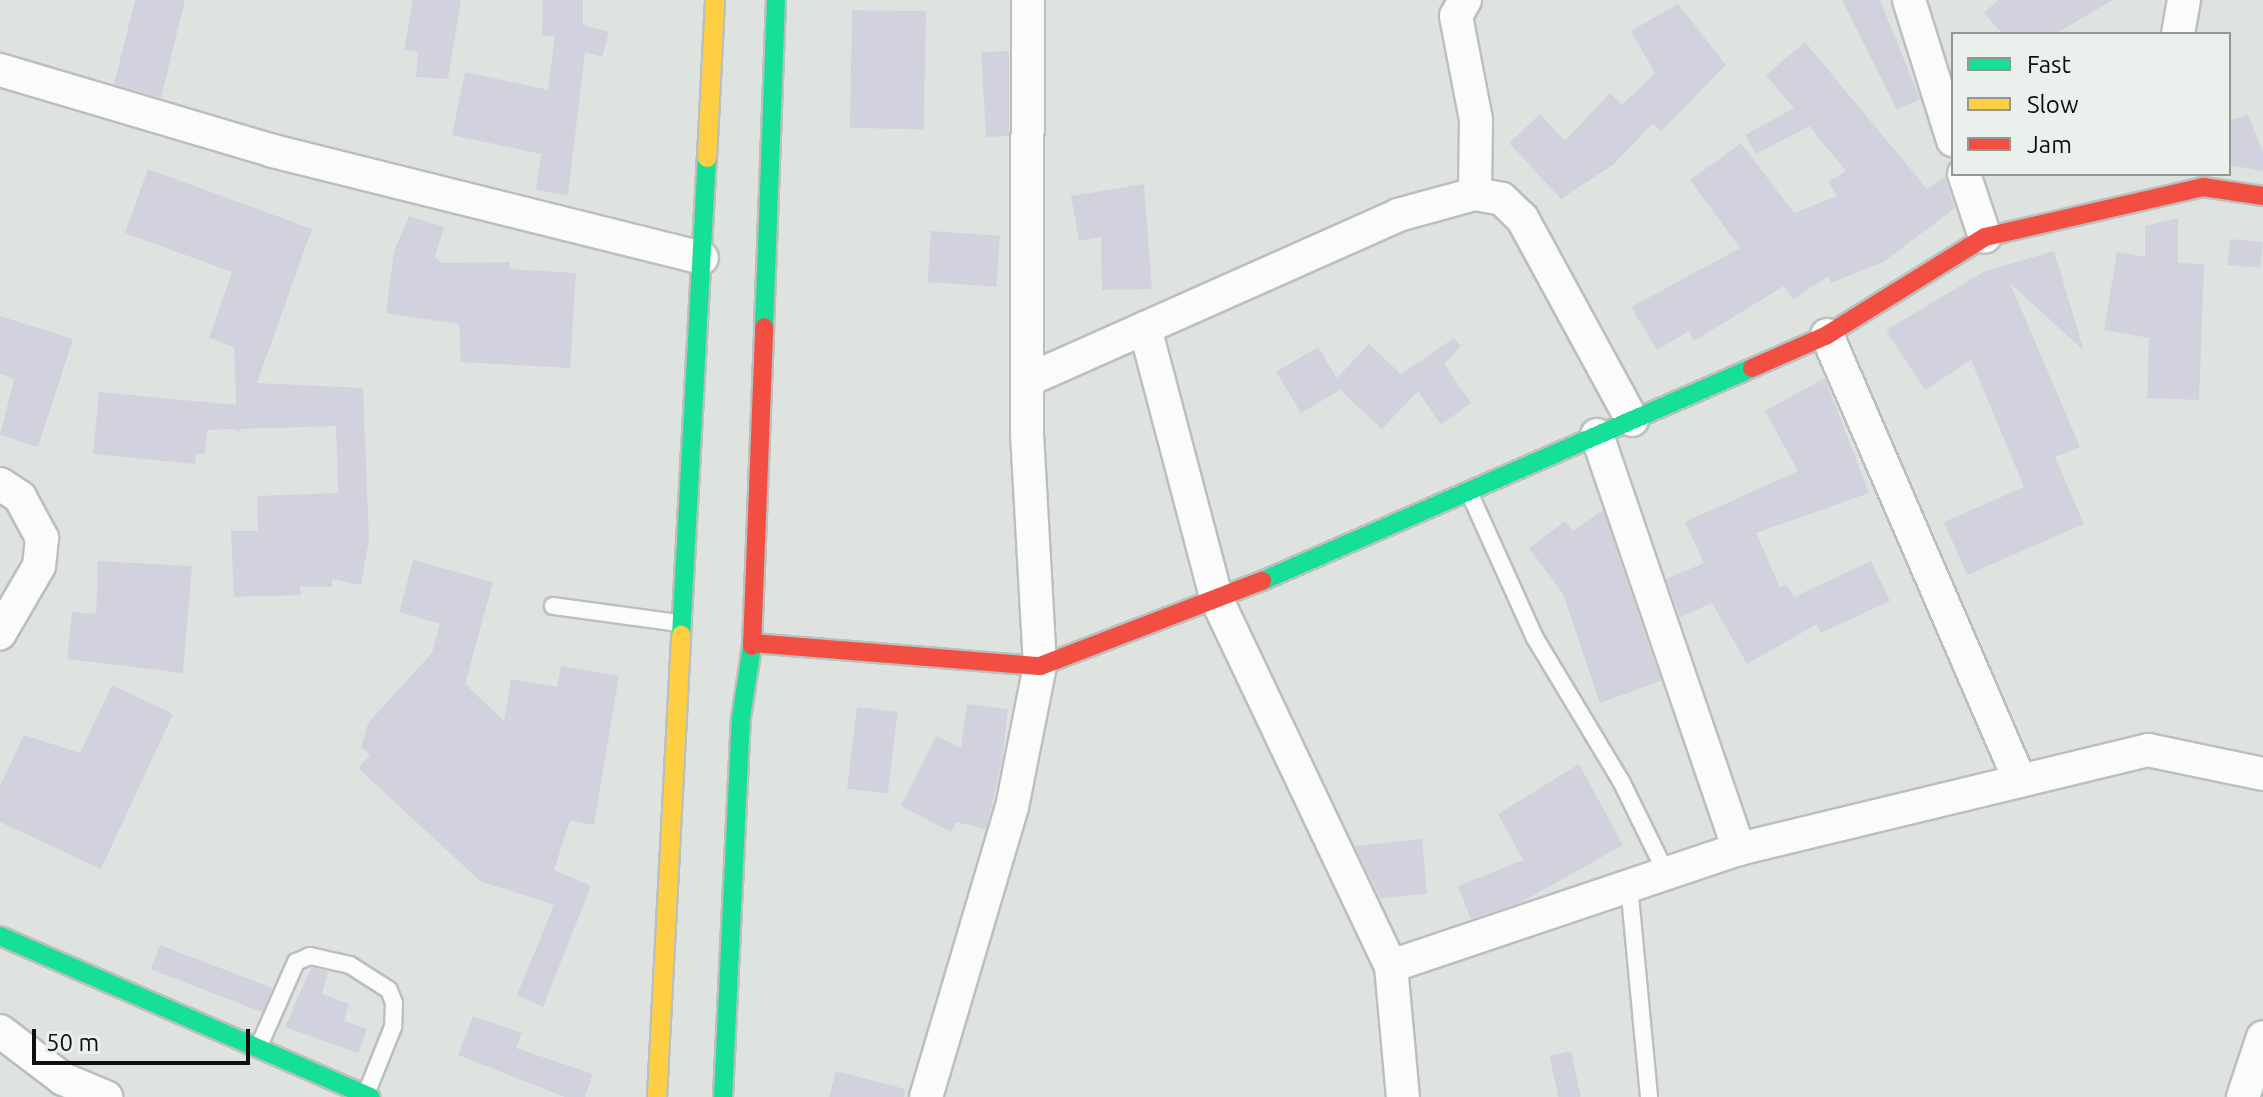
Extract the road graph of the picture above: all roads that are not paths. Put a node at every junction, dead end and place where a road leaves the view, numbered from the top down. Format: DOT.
graph roads {
  1 [pos="715,0"];
  2 [pos="776,0"];
  3 [pos="1028,0"];
  4 [pos="1465,0"];
  5 [pos="1909,0"];
  6 [pos="2184,0"];
  7 [pos="2178,32"];
  8 [pos="0,70"];
  9 [pos="1951,134"];
  10 [pos="1965,176"];
  11 [pos="2202,180"];
  12 [pos="1475,194"];
  13 [pos="2263,196"];
  14 [pos="1985,237"];
  15 [pos="702,258"];
  16 [pos="1145,328"];
  17 [pos="1827,335"];
  18 [pos="1028,380"];
  19 [pos="1632,420"];
  20 [pos="1597,435"];
  21 [pos="0,484"];
  22 [pos="1468,491"];
  23 [pos="1217,600"];
  24 [pos="553,606"];
  25 [pos="685,623"];
  26 [pos="0,633"];
  27 [pos="752,643"];
  28 [pos="1040,666"];
  29 [pos="2263,774"];
  30 [pos="2019,779"];
  31 [pos="1739,849"];
  32 [pos="1666,873"];
  33 [pos="1629,885"];
  34 [pos="0,936"];
  35 [pos="1391,966"];
  36 [pos="0,1031"];
  37 [pos="2263,1037"];
  38 [pos="259,1046"];
  39 [pos="2252,1086"];
  40 [pos="368,1096"];
  41 [pos="106,1097"];
  42 [pos="657,1097"];
  43 [pos="723,1097"];
  44 [pos="926,1097"];
  45 [pos="1403,1097"];
  46 [pos="1649,1097"];
  1 -- 15 [label="main road"];
  2 -- 27 [label="main road"];
  3 -- 18 [label="street"];
  4 -- 12 [label="street"];
  5 -- 9 [label="street"];
  6 -- 7 [label="street"];
  8 -- 15 [label="street"];
  10 -- 14 [label="street"];
  11 -- 13 [label="main road"];
  11 -- 14 [label="main road"];
  12 -- 16 [label="street"];
  12 -- 19 [label="street"];
  14 -- 17 [label="main road"];
  15 -- 25 [label="main road"];
  16 -- 18 [label="street"];
  16 -- 23 [label="street"];
  17 -- 19 [label="main road"];
  17 -- 30 [label="street"];
  18 -- 28 [label="street"];
  19 -- 20 [label="main road"];
  20 -- 22 [label="main road"];
  20 -- 31 [label="street"];
  21 -- 26 [label="street"];
  22 -- 23 [label="main road"];
  22 -- 32 [label="lane"];
  23 -- 28 [label="main road"];
  23 -- 35 [label="street"];
  24 -- 25 [label="lane"];
  25 -- 42 [label="main road"];
  27 -- 28 [label="main road"];
  27 -- 43 [label="main road"];
  28 -- 44 [label="street"];
  29 -- 30 [label="street"];
  30 -- 31 [label="street"];
  31 -- 32 [label="street"];
  32 -- 33 [label="street"];
  33 -- 35 [label="street"];
  33 -- 46 [label="lane"];
  34 -- 38 [label="main road"];
  35 -- 45 [label="street"];
  36 -- 41 [label="street"];
  37 -- 39 [label="street"];
  38 -- 40 [label="main road"];
  38 -- 40 [label="lane"];
}
